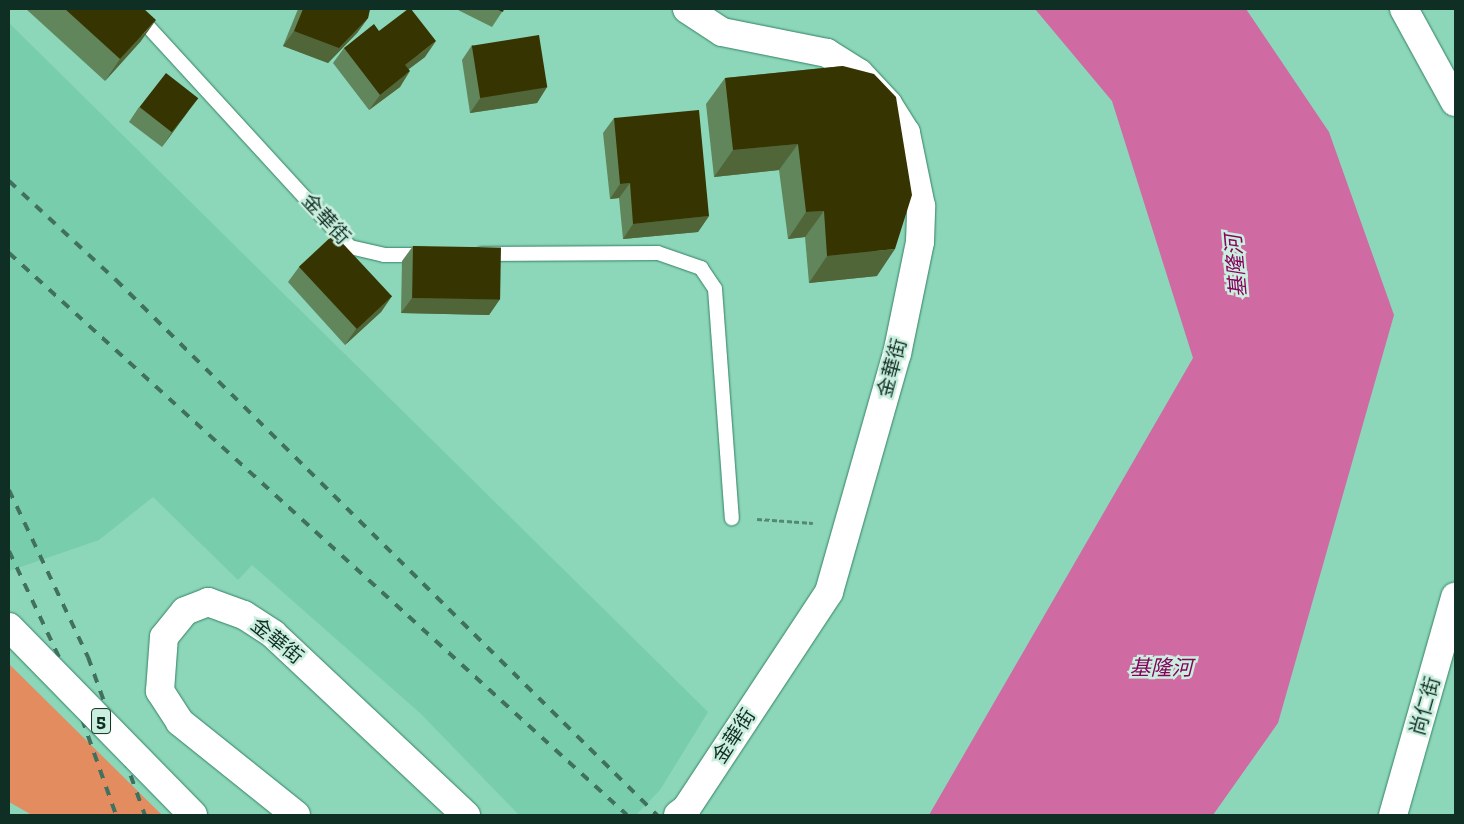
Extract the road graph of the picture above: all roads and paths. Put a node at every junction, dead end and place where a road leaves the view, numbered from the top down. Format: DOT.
graph roads {
  1 [pos="132,9"];
  2 [pos="687,9"];
  3 [pos="1404,9"];
  4 [pos="1455,102"];
  5 [pos="462,254"];
  6 [pos="442,255"];
  7 [pos="732,518"];
  8 [pos="848,526"];
  9 [pos="1455,596"];
  10 [pos="9,628"];
  11 [pos="193,815"];
  12 [pos="296,815"];
  13 [pos="466,815"];
  14 [pos="678,815"];
  15 [pos="1393,815"];
  1 -- 6 [label="lane, 金華街"];
  2 -- 8 [label="street, 金華街"];
  3 -- 4 [label="street"];
  5 -- 7 [label="lane"];
  7 -- 8 [label="path"];
  8 -- 14 [label="street, 金華街"];
  9 -- 15 [label="street, 尚仁街"];
  10 -- 11 [label="street, 5, bridge"];
  12 -- 13 [label="street, 金華街"];
}
